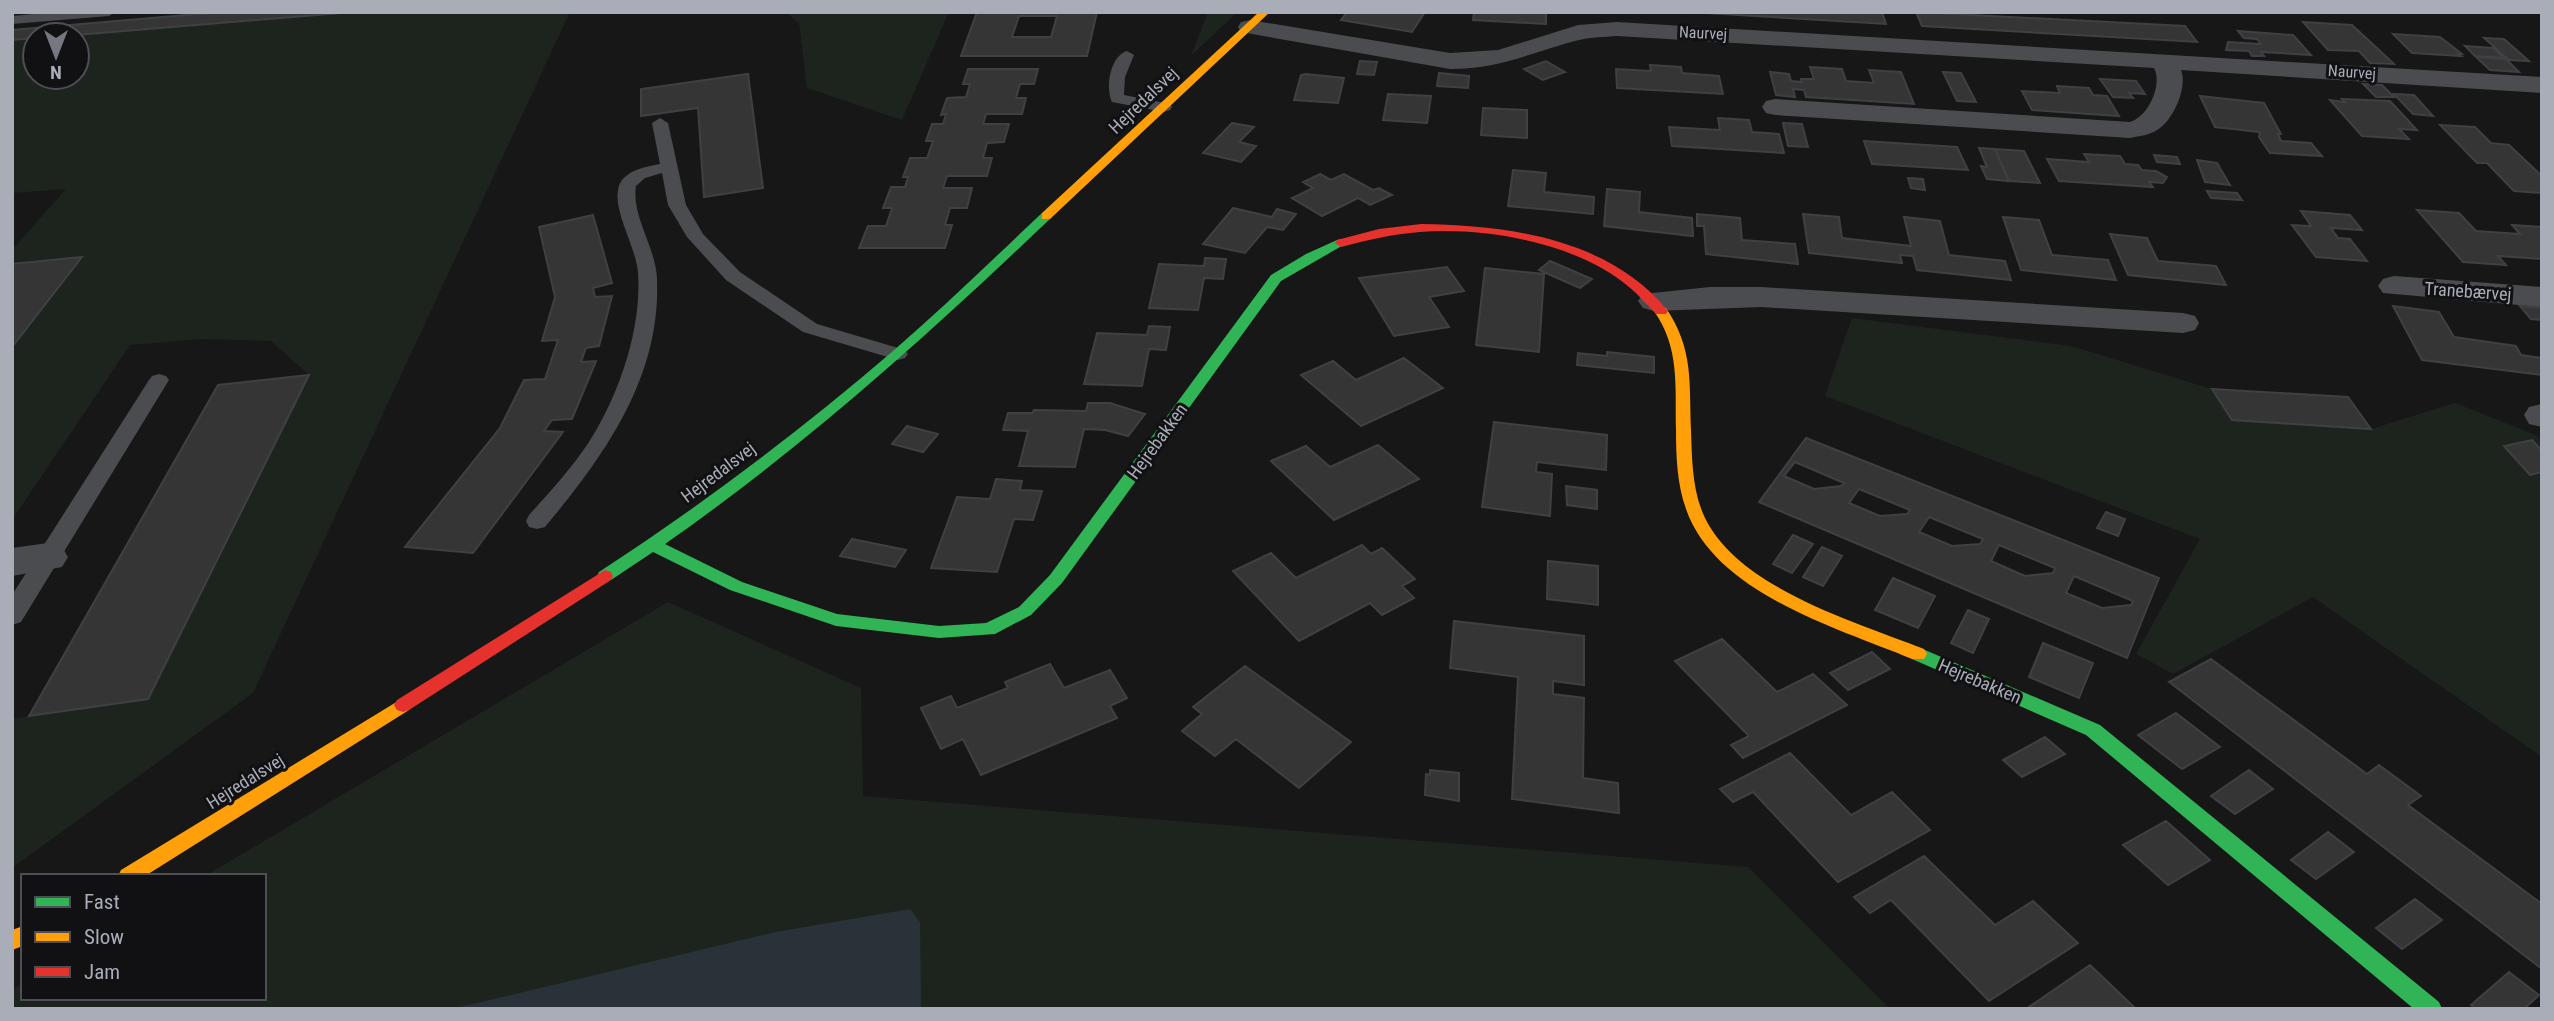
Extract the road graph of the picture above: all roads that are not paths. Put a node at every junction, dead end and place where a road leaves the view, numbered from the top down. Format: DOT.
graph roads {
  1 [pos="109,12"];
  2 [pos="12,20"];
  3 [pos="1257,20"];
  4 [pos="1127,55"];
  5 [pos="2163,61"];
  6 [pos="2542,85"];
  7 [pos="1164,107"];
  8 [pos="1775,107"];
  9 [pos="660,123"];
  10 [pos="669,167"];
  11 [pos="2394,286"];
  12 [pos="2542,297"];
  13 [pos="1654,301"];
  14 [pos="2183,323"];
  15 [pos="898,354"];
  16 [pos="159,380"];
  17 [pos="537,521"];
  18 [pos="653,545"];
  19 [pos="30,559"];
  20 [pos="12,615"];
  21 [pos="131,874"];
  22 [pos="2431,1009"];
  1 -- 2 [label="lane"];
  3 -- 5 [label="street, Naurvej"];
  3 -- 7 [label="street, Hejredalsvej"];
  4 -- 7 [label="lane"];
  5 -- 6 [label="street, Naurvej"];
  5 -- 8 [label="street"];
  7 -- 15 [label="street, Hejredalsvej"];
  9 -- 10 [label="lane"];
  10 -- 15 [label="lane"];
  10 -- 17 [label="lane"];
  11 -- 12 [label="street, Tranebærvej"];
  13 -- 14 [label="street"];
  13 -- 18 [label="street, Hejrebakken"];
  13 -- 22 [label="street, Hejrebakken"];
  15 -- 18 [label="street, Hejredalsvej"];
  16 -- 19 [label="lane"];
  18 -- 21 [label="street, Hejredalsvej"];
  19 -- 20 [label="lane"];
}
